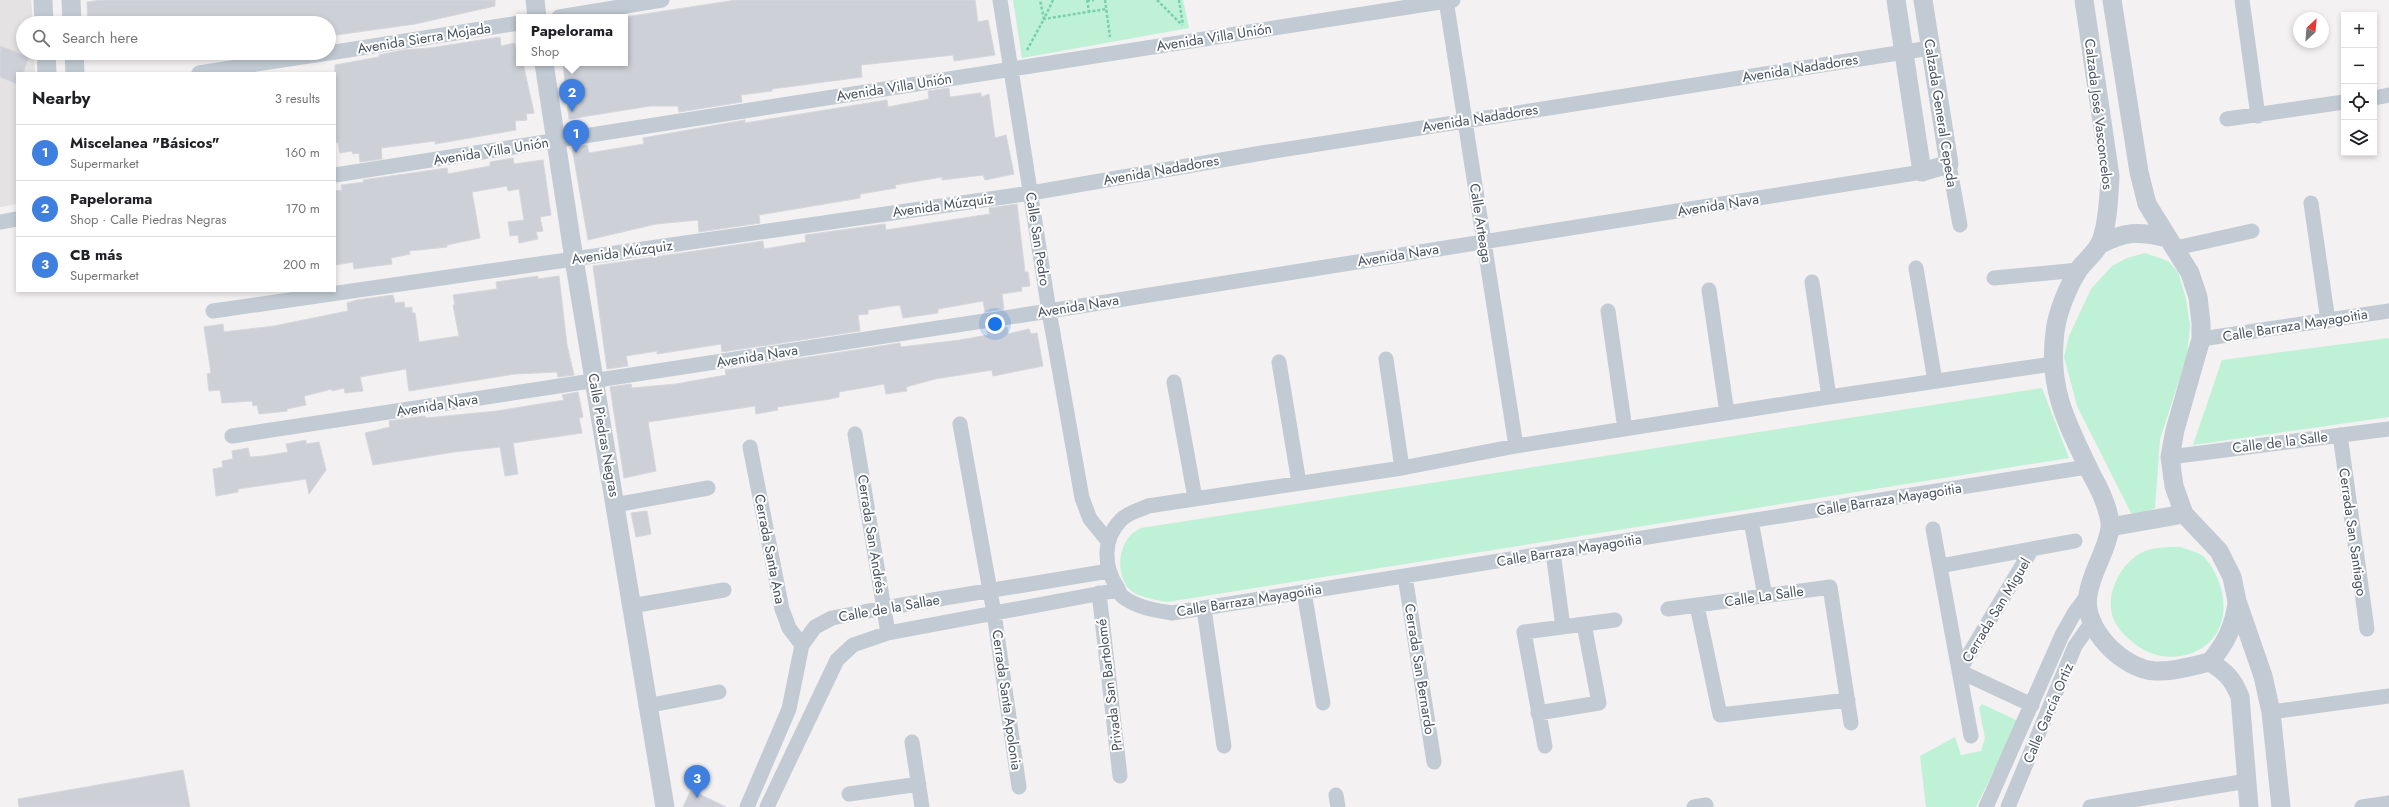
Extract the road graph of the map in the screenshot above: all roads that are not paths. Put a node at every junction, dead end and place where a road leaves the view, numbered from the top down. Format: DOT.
graph roads {
  1 [pos="43,0"];
  2 [pos="70,0"];
  3 [pos="535,0"];
  4 [pos="662,0"];
  5 [pos="1000,0"];
  6 [pos="1448,0"];
  7 [pos="1896,0"];
  8 [pos="1923,0"];
  9 [pos="2084,0"];
  10 [pos="2112,0"];
  11 [pos="2242,0"];
  12 [pos="537,14"];
  13 [pos="577,14"];
  14 [pos="44,16"];
  15 [pos="71,16"];
  16 [pos="516,24"];
  17 [pos="1930,48"];
  18 [pos="336,52"];
  19 [pos="1904,52"];
  20 [pos="46,60"];
  21 [pos="74,60"];
  22 [pos="284,60"];
  23 [pos="544,66"];
  24 [pos="1011,68"];
  25 [pos="47,72"];
  26 [pos="75,72"];
  27 [pos="206,72"];
  28 [pos="2389,95"];
  29 [pos="2377,97"];
  30 [pos="2341,102"];
  31 [pos="2258,116"];
  32 [pos="2227,119"];
  33 [pos="1465,121"];
  34 [pos="556,141"];
  35 [pos="1949,164"];
  36 [pos="1922,172"];
  37 [pos="336,174"];
  38 [pos="1031,193"];
  39 [pos="2311,203"];
  40 [pos="16,220"];
  41 [pos="0,222"];
  42 [pos="1960,225"];
  43 [pos="2252,231"];
  44 [pos="1484,241"];
  45 [pos="2172,243"];
  46 [pos="2099,245"];
  47 [pos="574,259"];
  48 [pos="1916,268"];
  49 [pos="2078,270"];
  50 [pos="1994,278"];
  51 [pos="1812,282"];
  52 [pos="1709,290"];
  53 [pos="213,311"];
  54 [pos="1049,311"];
  55 [pos="1608,311"];
  56 [pos="2389,311"];
  57 [pos="2328,321"];
  58 [pos="2201,339"];
  59 [pos="1386,359"];
  60 [pos="1279,362"];
  61 [pos="2052,364"];
  62 [pos="594,380"];
  63 [pos="1935,381"];
  64 [pos="1174,382"];
  65 [pos="1829,397"];
  66 [pos="1727,413"];
  67 [pos="960,424"];
  68 [pos="1625,429"];
  69 [pos="2389,429"];
  70 [pos="855,434"];
  71 [pos="2340,435"];
  72 [pos="232,436"];
  73 [pos="1516,446"];
  74 [pos="750,447"];
  75 [pos="2170,457"];
  76 [pos="2087,467"];
  77 [pos="1402,468"];
  78 [pos="1299,483"];
  79 [pos="708,488"];
  80 [pos="1195,498"];
  81 [pos="615,504"];
  82 [pos="2184,514"];
  83 [pos="1751,521"];
  84 [pos="2110,527"];
  85 [pos="1933,529"];
  86 [pos="1108,541"];
  87 [pos="2075,541"];
  88 [pos="2032,549"];
  89 [pos="1554,552"];
  90 [pos="1940,566"];
  91 [pos="1109,571"];
  92 [pos="1405,576"];
  93 [pos="724,590"];
  94 [pos="1118,590"];
  95 [pos="990,591"];
  96 [pos="1304,592"];
  97 [pos="1098,594"];
  98 [pos="1765,596"];
  99 [pos="2087,596"];
  100 [pos="2237,601"];
  101 [pos="631,606"];
  102 [pos="1697,606"];
  103 [pos="884,608"];
  104 [pos="1204,609"];
  105 [pos="1668,609"];
  106 [pos="994,613"];
  107 [pos="1615,620"];
  108 [pos="2092,622"];
  109 [pos="1584,624"];
  110 [pos="1563,627"];
  111 [pos="2367,628"];
  112 [pos="888,633"];
  113 [pos="802,645"];
  114 [pos="2210,662"];
  115 [pos="1959,671"];
  116 [pos="719,692"];
  117 [pos="2389,696"];
  118 [pos="1848,700"];
  119 [pos="1323,704"];
  120 [pos="2032,705"];
  121 [pos="646,706"];
  122 [pos="789,709"];
  123 [pos="2271,712"];
  124 [pos="1538,713"];
  125 [pos="808,718"];
  126 [pos="1851,723"];
  127 [pos="1971,736"];
  128 [pos="912,742"];
  129 [pos="1224,746"];
  130 [pos="1545,746"];
  131 [pos="1434,762"];
  132 [pos="1120,776"];
  133 [pos="2247,781"];
  134 [pos="919,784"];
  135 [pos="1019,787"];
  136 [pos="849,794"];
  137 [pos="2389,803"];
  138 [pos="665,807"];
  139 [pos="746,807"];
  140 [pos="767,807"];
  141 [pos="922,807"];
  142 [pos="1694,807"];
  143 [pos="1706,807"];
  144 [pos="1986,807"];
  145 [pos="2008,807"];
  146 [pos="2090,807"];
  147 [pos="2249,807"];
  148 [pos="2281,807"];
  149 [pos="2362,807"];
  1 -- 14 [label="street"];
  2 -- 15 [label="street"];
  3 -- 12 [label="street"];
  4 -- 13 [label="street"];
  5 -- 24 [label="street, Calle San Pedro"];
  6 -- 24 [label="street, Avenida Villa Unión"];
  6 -- 33 [label="street, Calle Arteaga"];
  7 -- 19 [label="street, Calzada General Cepeda"];
  8 -- 17 [label="street, Calzada General Cepeda"];
  9 -- 46 [label="street, Calzada José Vasconcelos"];
  10 -- 45 [label="street, Calzada José Vasconcelos"];
  11 -- 31 [label="street"];
  16 -- 18 [label="street, Avenida Sierra Mojada"];
  17 -- 19 [label="street, Avenida Nadadores"];
  17 -- 35 [label="street, Calzada General Cepeda"];
  19 -- 33 [label="street, Avenida Nadadores"];
  19 -- 36 [label="street, Calzada General Cepeda"];
  20 -- 25 [label="street"];
  21 -- 26 [label="street"];
  22 -- 27 [label="street, Avenida Sierra Mojada"];
  23 -- 34 [label="street, Calle Piedras Negras"];
  24 -- 34 [label="street, Avenida Villa Unión"];
  24 -- 38 [label="street, Calle San Pedro"];
  28 -- 29 [label="street"];
  30 -- 31 [label="street"];
  31 -- 32 [label="street"];
  33 -- 38 [label="street, Avenida Nadadores"];
  33 -- 44 [label="street, Calle Arteaga"];
  34 -- 37 [label="street, Avenida Villa Unión"];
  34 -- 47 [label="street, Calle Piedras Negras"];
  35 -- 36 [label="street"];
  35 -- 42 [label="street, Calzada General Cepeda"];
  36 -- 44 [label="street, Avenida Nava"];
  38 -- 47 [label="street, Avenida Múzquiz"];
  38 -- 54 [label="street, Calle San Pedro"];
  39 -- 57 [label="street"];
  40 -- 41 [label="street"];
  43 -- 45 [label="street"];
  44 -- 54 [label="street, Avenida Nava"];
  44 -- 73 [label="street, Calle Arteaga"];
  45 -- 46 [label="street"];
  45 -- 58 [label="street, Calzada José Vasconcelos"];
  46 -- 49 [label="street, Calzada José Vasconcelos"];
  47 -- 53 [label="street, Avenida Múzquiz"];
  47 -- 62 [label="street, Calle Piedras Negras"];
  48 -- 63 [label="street"];
  49 -- 50 [label="street"];
  49 -- 61 [label="street, Calzada José Vasconcelos"];
  51 -- 65 [label="street"];
  52 -- 66 [label="street"];
  54 -- 62 [label="street, Avenida Nava"];
  54 -- 86 [label="street, Calle San Pedro"];
  55 -- 68 [label="street"];
  56 -- 57 [label="street, Calle Barraza Mayagoitia"];
  57 -- 58 [label="street, Calle Barraza Mayagoitia"];
  58 -- 75 [label="street, Calzada José Vasconcelos"];
  59 -- 77 [label="street"];
  60 -- 78 [label="street"];
  61 -- 63 [label="street, Calle Barraza Mayagoitia"];
  61 -- 76 [label="street, Calzada José Vasconcelos"];
  62 -- 72 [label="street, Avenida Nava"];
  62 -- 81 [label="street, Calle Piedras Negras"];
  63 -- 65 [label="street, Calle Barraza Mayagoitia"];
  64 -- 80 [label="street"];
  65 -- 66 [label="street, Calle Barraza Mayagoitia"];
  66 -- 68 [label="street, Calle Barraza Mayagoitia"];
  67 -- 95 [label="street, Cerrada Santa Apolonia"];
  68 -- 73 [label="street, Calle Barraza Mayagoitia"];
  69 -- 71 [label="street, Calle de la Salle"];
  70 -- 103 [label="street, Cerrada San Andrés"];
  71 -- 75 [label="street, Calle de la Salle"];
  71 -- 111 [label="street, Cerrada San Santiago"];
  73 -- 77 [label="street, Calle Barraza Mayagoitia"];
  74 -- 113 [label="street, Cerrada Santa Ana"];
  75 -- 82 [label="street, Calzada José Vasconcelos"];
  76 -- 83 [label="street, Calle Barraza Mayagoitia"];
  76 -- 84 [label="street, Calzada José Vasconcelos"];
  77 -- 78 [label="street, Calle Barraza Mayagoitia"];
  78 -- 80 [label="street, Calle Barraza Mayagoitia"];
  79 -- 81 [label="street"];
  80 -- 86 [label="street, Calle Barraza Mayagoitia"];
  81 -- 101 [label="street, Calle Piedras Negras"];
  82 -- 84 [label="street"];
  82 -- 100 [label="street, Calzada José Vasconcelos"];
  83 -- 89 [label="street, Calle Barraza Mayagoitia"];
  83 -- 98 [label="street"];
  84 -- 99 [label="street"];
  85 -- 90 [label="street, Cerrada San Miguel"];
  86 -- 91 [label="street, Calle Barraza Mayagoitia"];
  87 -- 88 [label="street, Cerrada San Miguel"];
  88 -- 90 [label="street, Cerrada San Miguel"];
  88 -- 115 [label="street, Cerrada San Miguel"];
  89 -- 92 [label="street, Calle Barraza Mayagoitia"];
  89 -- 110 [label="street"];
  90 -- 115 [label="street, Cerrada San Miguel"];
  91 -- 94 [label="street, Calle Barraza Mayagoitia"];
  91 -- 95 [label="street, Calle de la Sallae"];
  92 -- 96 [label="street, Calle Barraza Mayagoitia"];
  92 -- 131 [label="street, Cerrada San Bernardo"];
  93 -- 101 [label="street"];
  94 -- 97 [label="street, Calle de la Sallae"];
  94 -- 104 [label="street, Calle Barraza Mayagoitia"];
  95 -- 103 [label="street, Calle de la Sallae"];
  95 -- 106 [label="street, Cerrada Santa Apolonia"];
  96 -- 104 [label="street, Calle Barraza Mayagoitia"];
  96 -- 119 [label="street"];
  97 -- 106 [label="street, Calle de la Sallae"];
  97 -- 132 [label="street, Privada San Bartolomé"];
  98 -- 102 [label="street, Calle La Salle"];
  98 -- 118 [label="street, Calle La Salle"];
  99 -- 108 [label="street"];
  99 -- 120 [label="street, Calle García Ortiz"];
  100 -- 114 [label="street"];
  100 -- 123 [label="street, Calzada José Vasconcelos"];
  101 -- 121 [label="street, Calle Piedras Negras"];
  102 -- 105 [label="street, Calle La Salle"];
  102 -- 118 [label="street"];
  103 -- 112 [label="street, Cerrada San Andrés"];
  103 -- 113 [label="street, Calle de la Sallae"];
  104 -- 129 [label="street"];
  106 -- 112 [label="street, Calle de la Sallae"];
  106 -- 135 [label="street, Cerrada Santa Apolonia"];
  107 -- 109 [label="street"];
  108 -- 114 [label="street"];
  108 -- 145 [label="street, Calle García Ortiz"];
  109 -- 110 [label="street"];
  109 -- 124 [label="street"];
  110 -- 124 [label="street"];
  112 -- 125 [label="street, Calle de la Sallae"];
  113 -- 122 [label="street, Calle de la Sallae"];
  114 -- 133 [label="street"];
  115 -- 120 [label="street, Calle García Ortiz"];
  115 -- 127 [label="street, Cerrada San Miguel"];
  116 -- 121 [label="street"];
  117 -- 123 [label="street"];
  118 -- 126 [label="street"];
  120 -- 144 [label="street, Calle García Ortiz"];
  121 -- 138 [label="street, Calle Piedras Negras"];
  122 -- 125 [label="street"];
  122 -- 139 [label="street, Calle de la Sallae"];
  123 -- 148 [label="street, Calzada José Vasconcelos"];
  124 -- 130 [label="street"];
  125 -- 140 [label="street, Calle de la Sallae"];
  128 -- 134 [label="street"];
  133 -- 146 [label="street"];
  133 -- 147 [label="street"];
  134 -- 136 [label="street"];
  134 -- 141 [label="street"];
  137 -- 149 [label="street"];
  142 -- 143 [label="street"];
}
